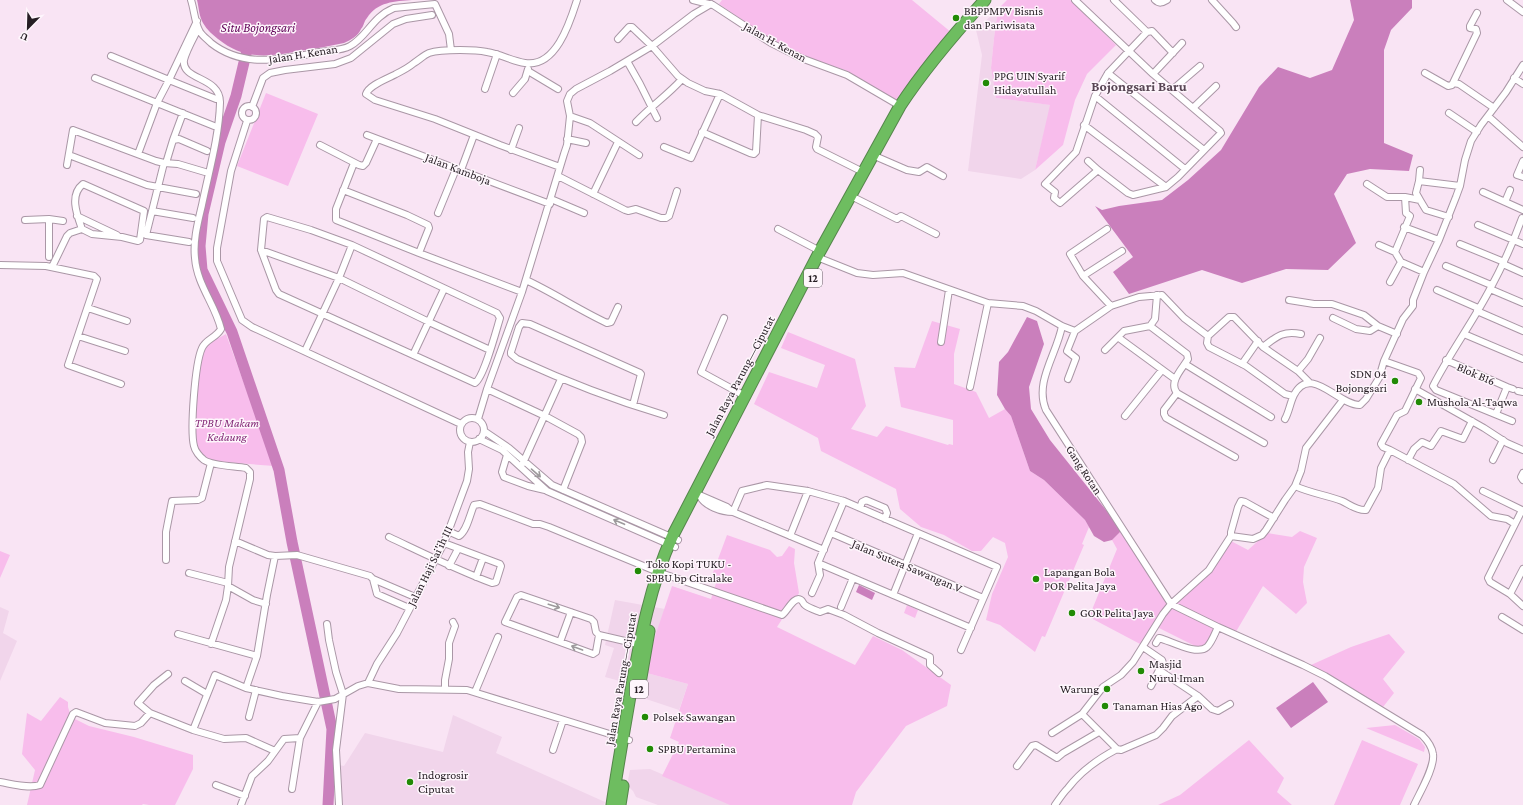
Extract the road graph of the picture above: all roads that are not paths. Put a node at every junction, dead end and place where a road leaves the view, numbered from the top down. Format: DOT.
graph roads {
  1 [pos="191,0"];
  2 [pos="577,0"];
  3 [pos="694,0"];
  4 [pos="985,0"];
  5 [pos="993,0"];
  6 [pos="1075,0"];
  7 [pos="1114,0"];
  8 [pos="1155,0"];
  9 [pos="1167,0"];
  10 [pos="1212,0"];
  11 [pos="1507,0"];
  12 [pos="711,4"];
  13 [pos="1523,12"];
  14 [pos="1477,13"];
  15 [pos="432,15"];
  16 [pos="197,21"];
  17 [pos="1236,27"];
  18 [pos="198,29"];
  19 [pos="1147,32"];
  20 [pos="618,39"];
  21 [pos="1182,43"];
  22 [pos="652,46"];
  23 [pos="451,50"];
  24 [pos="1128,51"];
  25 [pos="497,54"];
  26 [pos="1173,54"];
  27 [pos="111,56"];
  28 [pos="627,61"];
  29 [pos="529,64"];
  30 [pos="1523,65"];
  31 [pos="1200,66"];
  32 [pos="528,71"];
  33 [pos="1108,73"];
  34 [pos="1425,73"];
  35 [pos="1153,74"];
  36 [pos="95,78"];
  37 [pos="1514,78"];
  38 [pos="682,79"];
  39 [pos="169,80"];
  40 [pos="1453,83"];
  41 [pos="1523,84"];
  42 [pos="1216,86"];
  43 [pos="485,89"];
  44 [pos="558,89"];
  45 [pos="1172,90"];
  46 [pos="513,93"];
  47 [pos="720,94"];
  48 [pos="1095,96"];
  49 [pos="216,99"];
  50 [pos="157,103"];
  51 [pos="252,107"];
  52 [pos="651,107"];
  53 [pos="903,108"];
  54 [pos="1193,108"];
  55 [pos="1494,108"];
  56 [pos="182,113"];
  57 [pos="1449,113"];
  58 [pos="758,115"];
  59 [pos="570,116"];
  60 [pos="1489,117"];
  61 [pos="657,118"];
  62 [pos="247,121"];
  63 [pos="636,122"];
  64 [pos="1084,125"];
  65 [pos="214,126"];
  66 [pos="518,128"];
  67 [pos="702,132"];
  68 [pos="1477,132"];
  69 [pos="367,135"];
  70 [pos="474,135"];
  71 [pos="377,139"];
  72 [pos="567,139"];
  73 [pos="173,140"];
  74 [pos="618,142"];
  75 [pos="586,143"];
  76 [pos="320,146"];
  77 [pos="664,147"];
  78 [pos="1523,147"];
  79 [pos="511,150"];
  80 [pos="1204,150"];
  81 [pos="207,151"];
  82 [pos="138,154"];
  83 [pos="69,155"];
  84 [pos="639,155"];
  85 [pos="877,157"];
  86 [pos="1088,161"];
  87 [pos="1523,161"];
  88 [pos="165,163"];
  89 [pos="354,163"];
  90 [pos="67,165"];
  91 [pos="560,167"];
  92 [pos="1185,169"];
  93 [pos="458,170"];
  94 [pos="1098,170"];
  95 [pos="1420,170"];
  96 [pos="205,172"];
  97 [pos="863,172"];
  98 [pos="558,176"];
  99 [pos="943,176"];
  100 [pos="1520,176"];
  101 [pos="1419,181"];
  102 [pos="1367,184"];
  103 [pos="1460,186"];
  104 [pos="158,187"];
  105 [pos="1166,187"];
  106 [pos="343,190"];
  107 [pos="1510,190"];
  108 [pos="677,191"];
  109 [pos="1483,192"];
  110 [pos="196,194"];
  111 [pos="593,194"];
  112 [pos="1404,197"];
  113 [pos="855,198"];
  114 [pos="1420,200"];
  115 [pos="550,201"];
  116 [pos="1505,202"];
  117 [pos="1523,210"];
  118 [pos="152,211"];
  119 [pos="438,213"];
  120 [pos="584,213"];
  121 [pos="77,216"];
  122 [pos="1448,217"];
  123 [pos="193,218"];
  124 [pos="1522,218"];
  125 [pos="49,219"];
  126 [pos="25,220"];
  127 [pos="63,221"];
  128 [pos="1478,225"];
  129 [pos="1404,227"];
  130 [pos="778,229"];
  131 [pos="1107,229"];
  132 [pos="80,230"];
  133 [pos="936,234"];
  134 [pos="122,237"];
  135 [pos="1439,240"];
  136 [pos="1514,240"];
  137 [pos="189,242"];
  138 [pos="49,244"];
  139 [pos="1460,244"];
  140 [pos="1523,244"];
  141 [pos="352,245"];
  142 [pos="1379,245"];
  143 [pos="60,250"];
  144 [pos="261,250"];
  145 [pos="1122,251"];
  146 [pos="1395,252"];
  147 [pos="419,253"];
  148 [pos="820,256"];
  149 [pos="49,257"];
  150 [pos="1401,262"];
  151 [pos="1503,263"];
  152 [pos="0,265"];
  153 [pos="1446,266"];
  154 [pos="52,267"];
  155 [pos="1424,272"];
  156 [pos="1523,273"];
  157 [pos="1083,276"];
  158 [pos="339,278"];
  159 [pos="526,280"];
  160 [pos="1390,282"];
  161 [pos="1491,287"];
  162 [pos="444,289"];
  163 [pos="949,290"];
  164 [pos="1437,290"];
  165 [pos="522,292"];
  166 [pos="1157,295"];
  167 [pos="1289,300"];
  168 [pos="988,303"];
  169 [pos="1523,303"];
  170 [pos="1111,306"];
  171 [pos="618,307"];
  172 [pos="88,308"];
  173 [pos="1478,310"];
  174 [pos="322,313"];
  175 [pos="724,318"];
  176 [pos="1333,318"];
  177 [pos="127,322"];
  178 [pos="429,322"];
  179 [pos="1062,326"];
  180 [pos="1150,326"];
  181 [pos="1378,326"];
  182 [pos="1075,331"];
  183 [pos="1523,331"];
  184 [pos="1301,334"];
  185 [pos="1397,334"];
  186 [pos="1464,334"];
  187 [pos="78,336"];
  188 [pos="1208,336"];
  189 [pos="1119,338"];
  190 [pos="1320,338"];
  191 [pos="1258,341"];
  192 [pos="941,342"];
  193 [pos="1263,347"];
  194 [pos="490,350"];
  195 [pos="1106,350"];
  196 [pos="125,351"];
  197 [pos="305,351"];
  198 [pos="413,355"];
  199 [pos="1523,359"];
  200 [pos="1446,360"];
  201 [pos="1384,361"];
  202 [pos="1185,364"];
  203 [pos="1242,364"];
  204 [pos="765,367"];
  205 [pos="1162,370"];
  206 [pos="1298,371"];
  207 [pos="561,379"];
  208 [pos="1068,379"];
  209 [pos="1175,379"];
  210 [pos="121,384"];
  211 [pos="1310,384"];
  212 [pos="970,387"];
  213 [pos="487,388"];
  214 [pos="1415,389"];
  215 [pos="1515,390"];
  216 [pos="1177,393"];
  217 [pos="745,396"];
  218 [pos="1294,396"];
  219 [pos="1343,400"];
  220 [pos="632,405"];
  221 [pos="1496,414"];
  222 [pos="664,415"];
  223 [pos="545,416"];
  224 [pos="1125,416"];
  225 [pos="1271,416"];
  226 [pos="478,419"];
  227 [pos="1285,419"];
  228 [pos="1512,421"];
  229 [pos="1472,422"];
  230 [pos="460,424"];
  231 [pos="484,431"];
  232 [pos="479,439"];
  233 [pos="1503,440"];
  234 [pos="470,442"];
  235 [pos="1264,443"];
  236 [pos="1390,450"];
  237 [pos="1523,450"];
  238 [pos="507,455"];
  239 [pos="1235,457"];
  240 [pos="1408,460"];
  241 [pos="1493,460"];
  242 [pos="524,461"];
  243 [pos="211,463"];
  244 [pos="520,468"];
  245 [pos="1523,473"];
  246 [pos="1523,480"];
  247 [pos="1295,486"];
  248 [pos="563,490"];
  249 [pos="547,491"];
  250 [pos="808,491"];
  251 [pos="1483,491"];
  252 [pos="697,494"];
  253 [pos="844,501"];
  254 [pos="860,508"];
  255 [pos="1523,508"];
  256 [pos="733,512"];
  257 [pos="1274,518"];
  258 [pos="885,519"];
  259 [pos="1515,524"];
  260 [pos="448,531"];
  261 [pos="831,533"];
  262 [pos="918,533"];
  263 [pos="790,536"];
  264 [pos="1231,536"];
  265 [pos="389,537"];
  266 [pos="235,541"];
  267 [pos="674,542"];
  268 [pos="444,543"];
  269 [pos="458,549"];
  270 [pos="824,550"];
  271 [pos="275,556"];
  272 [pos="436,558"];
  273 [pos="483,558"];
  274 [pos="166,560"];
  275 [pos="818,563"];
  276 [pos="905,565"];
  277 [pos="449,566"];
  278 [pos="1523,569"];
  279 [pos="189,573"];
  280 [pos="661,573"];
  281 [pos="476,577"];
  282 [pos="853,578"];
  283 [pos="373,579"];
  284 [pos="228,585"];
  285 [pos="812,592"];
  286 [pos="1510,594"];
  287 [pos="893,595"];
  288 [pos="415,597"];
  289 [pos="984,598"];
  290 [pos="266,604"];
  291 [pos="1171,604"];
  292 [pos="1523,606"];
  293 [pos="841,607"];
  294 [pos="409,608"];
  295 [pos="571,612"];
  296 [pos="1502,617"];
  297 [pos="453,622"];
  298 [pos="327,624"];
  299 [pos="1218,627"];
  300 [pos="971,628"];
  301 [pos="1523,630"];
  302 [pos="178,634"];
  303 [pos="599,635"];
  304 [pos="498,637"];
  305 [pos="560,642"];
  306 [pos="1156,643"];
  307 [pos="211,644"];
  308 [pos="643,646"];
  309 [pos="1143,647"];
  310 [pos="961,650"];
  311 [pos="257,656"];
  312 [pos="1159,670"];
  313 [pos="939,673"];
  314 [pos="168,674"];
  315 [pos="184,681"];
  316 [pos="368,683"];
  317 [pos="1151,686"];
  318 [pos="246,688"];
  319 [pos="445,689"];
  320 [pos="256,690"];
  321 [pos="475,692"];
  322 [pos="207,694"];
  323 [pos="343,694"];
  324 [pos="1198,696"];
  325 [pos="320,702"];
  326 [pos="1230,704"];
  327 [pos="150,713"];
  328 [pos="1082,714"];
  329 [pos="249,717"];
  330 [pos="563,720"];
  331 [pos="193,730"];
  332 [pos="1098,732"];
  333 [pos="1052,733"];
  334 [pos="300,738"];
  335 [pos="626,739"];
  336 [pos="1117,749"];
  337 [pos="553,750"];
  338 [pos="275,751"];
  339 [pos="1017,766"];
  340 [pos="0,782"];
  341 [pos="216,785"];
  342 [pos="292,789"];
  343 [pos="245,796"];
  344 [pos="617,804"];
  345 [pos="241,805"];
  346 [pos="339,805"];
  347 [pos="1054,805"];
  348 [pos="1414,805"];
  1 -- 16 [label="street"];
  2 -- 29 [label="street"];
  3 -- 12 [label="street, Jalan H. Kenan"];
  4 -- 53 [label="highway, Jalan Raya Parung—Ciputat / 12"];
  5 -- 53 [label="highway, Jalan Raya Parung—Ciputat / 12"];
  6 -- 24 [label="street"];
  7 -- 19 [label="street"];
  8 -- 9 [label="street"];
  10 -- 17 [label="street"];
  11 -- 13 [label="street"];
  12 -- 22 [label="street"];
  12 -- 53 [label="street, Jalan H. Kenan"];
  14 -- 40 [label="street"];
  15 -- 51 [label="street"];
  16 -- 18 [label="street"];
  16 -- 39 [label="street"];
  18 -- 23 [label="street, Jalan H. Kenan"];
  18 -- 243 [label="street"];
  19 -- 24 [label="street"];
  19 -- 26 [label="street"];
  20 -- 22 [label="street"];
  21 -- 26 [label="street"];
  22 -- 28 [label="street"];
  22 -- 38 [label="street"];
  23 -- 25 [label="street"];
  23 -- 70 [label="street"];
  24 -- 33 [label="street"];
  24 -- 35 [label="street"];
  25 -- 29 [label="street"];
  25 -- 43 [label="street"];
  26 -- 35 [label="street"];
  27 -- 39 [label="street"];
  28 -- 52 [label="street"];
  28 -- 59 [label="street"];
  29 -- 32 [label="street"];
  30 -- 37 [label="street"];
  31 -- 45 [label="street"];
  32 -- 44 [label="street"];
  32 -- 46 [label="street"];
  33 -- 48 [label="street"];
  33 -- 80 [label="street"];
  34 -- 40 [label="street"];
  35 -- 45 [label="street"];
  36 -- 50 [label="street"];
  37 -- 41 [label="street"];
  37 -- 55 [label="street"];
  38 -- 47 [label="street"];
  38 -- 52 [label="street"];
  39 -- 49 [label="street"];
  39 -- 50 [label="street"];
  40 -- 55 [label="street"];
  42 -- 54 [label="street"];
  45 -- 54 [label="street"];
  47 -- 58 [label="street"];
  47 -- 67 [label="street"];
  48 -- 64 [label="street"];
  48 -- 92 [label="street"];
  50 -- 56 [label="street"];
  50 -- 82 [label="street"];
  51 -- 62 [label="street"];
  51 -- 62 [label="street"];
  52 -- 61 [label="street"];
  52 -- 63 [label="street"];
  53 -- 85 [label="highway, Jalan Raya Parung—Ciputat / 12"];
  53 -- 97 [label="highway, Jalan Raya Parung—Ciputat / 12"];
  54 -- 80 [label="street"];
  55 -- 60 [label="street"];
  56 -- 65 [label="street"];
  56 -- 73 [label="street"];
  57 -- 68 [label="street"];
  58 -- 67 [label="street"];
  58 -- 97 [label="street"];
  59 -- 72 [label="street"];
  59 -- 74 [label="street"];
  60 -- 68 [label="street"];
  60 -- 78 [label="street"];
  62 -- 197 [label="street"];
  64 -- 94 [label="street"];
  64 -- 105 [label="street"];
  66 -- 79 [label="street"];
  67 -- 77 [label="street"];
  68 -- 103 [label="street"];
  69 -- 71 [label="street, Jalan Kamboja"];
  70 -- 79 [label="street"];
  70 -- 93 [label="street"];
  71 -- 89 [label="street"];
  71 -- 93 [label="street, Jalan Kamboja"];
  72 -- 75 [label="street"];
  72 -- 91 [label="street"];
  73 -- 81 [label="street"];
  73 -- 88 [label="street"];
  74 -- 84 [label="street"];
  74 -- 111 [label="street"];
  76 -- 89 [label="street"];
  79 -- 91 [label="street"];
  80 -- 92 [label="street"];
  82 -- 83 [label="street"];
  82 -- 88 [label="street"];
  83 -- 90 [label="street"];
  83 -- 104 [label="street"];
  85 -- 99 [label="street"];
  85 -- 113 [label="highway, Jalan Raya Parung—Ciputat / 12"];
  86 -- 94 [label="street"];
  87 -- 100 [label="street"];
  88 -- 96 [label="street"];
  88 -- 104 [label="street"];
  89 -- 106 [label="street"];
  91 -- 98 [label="street"];
  92 -- 105 [label="street"];
  93 -- 115 [label="street, Jalan Kamboja"];
  93 -- 119 [label="street"];
  94 -- 105 [label="street"];
  95 -- 101 [label="street"];
  97 -- 148 [label="highway, Jalan Raya Parung—Ciputat / 12"];
  98 -- 111 [label="street"];
  98 -- 115 [label="street"];
  101 -- 103 [label="street"];
  101 -- 114 [label="street"];
  102 -- 112 [label="street"];
  103 -- 122 [label="street"];
  104 -- 110 [label="street"];
  104 -- 118 [label="street"];
  106 -- 147 [label="street"];
  106 -- 147 [label="street"];
  107 -- 116 [label="street"];
  108 -- 111 [label="street"];
  109 -- 116 [label="street"];
  112 -- 114 [label="street"];
  112 -- 129 [label="street"];
  113 -- 133 [label="street"];
  113 -- 148 [label="highway, Jalan Raya Parung—Ciputat / 12"];
  114 -- 122 [label="street"];
  115 -- 120 [label="street, Jalan Kamboja"];
  115 -- 159 [label="street"];
  116 -- 117 [label="street"];
  118 -- 123 [label="street"];
  118 -- 137 [label="street"];
  121 -- 132 [label="street"];
  121 -- 134 [label="street"];
  121 -- 134 [label="street"];
  122 -- 135 [label="street"];
  124 -- 136 [label="street"];
  125 -- 126 [label="street"];
  125 -- 127 [label="street"];
  125 -- 138 [label="street"];
  128 -- 136 [label="street"];
  129 -- 135 [label="street"];
  129 -- 146 [label="street"];
  130 -- 148 [label="street"];
  131 -- 157 [label="street"];
  132 -- 134 [label="street"];
  132 -- 143 [label="street"];
  135 -- 155 [label="street"];
  136 -- 140 [label="street"];
  136 -- 151 [label="street"];
  138 -- 143 [label="street"];
  138 -- 149 [label="street"];
  139 -- 151 [label="street"];
  141 -- 144 [label="street"];
  141 -- 158 [label="street"];
  141 -- 162 [label="street"];
  142 -- 146 [label="street"];
  143 -- 154 [label="street"];
  144 -- 158 [label="street"];
  144 -- 174 [label="street"];
  145 -- 157 [label="street"];
  146 -- 150 [label="street"];
  147 -- 165 [label="street"];
  148 -- 163 [label="street"];
  148 -- 204 [label="highway, Jalan Raya Parung—Ciputat / 12"];
  150 -- 155 [label="street"];
  150 -- 160 [label="street"];
  151 -- 156 [label="street"];
  151 -- 161 [label="street"];
  152 -- 154 [label="street"];
  153 -- 161 [label="street"];
  154 -- 172 [label="street"];
  155 -- 185 [label="street"];
  157 -- 170 [label="street"];
  158 -- 174 [label="street"];
  158 -- 178 [label="street"];
  159 -- 165 [label="street"];
  159 -- 171 [label="street"];
  161 -- 169 [label="street"];
  161 -- 173 [label="street"];
  162 -- 178 [label="street"];
  162 -- 194 [label="street"];
  163 -- 168 [label="street"];
  163 -- 192 [label="street"];
  164 -- 173 [label="street"];
  165 -- 213 [label="street"];
  166 -- 170 [label="street"];
  166 -- 180 [label="street"];
  166 -- 188 [label="street"];
  167 -- 181 [label="street"];
  168 -- 179 [label="street"];
  168 -- 212 [label="street"];
  170 -- 182 [label="street"];
  172 -- 177 [label="street"];
  172 -- 187 [label="street"];
  173 -- 183 [label="street"];
  173 -- 186 [label="street"];
  174 -- 197 [label="street"];
  174 -- 198 [label="street"];
  175 -- 217 [label="street"];
  176 -- 181 [label="street"];
  178 -- 194 [label="street"];
  178 -- 198 [label="street"];
  179 -- 182 [label="street"];
  179 -- 291 [label="street, Gang Rotan"];
  180 -- 189 [label="street"];
  180 -- 202 [label="street"];
  181 -- 185 [label="street"];
  182 -- 208 [label="street"];
  184 -- 193 [label="street"];
  185 -- 201 [label="street"];
  186 -- 199 [label="street"];
  186 -- 200 [label="street"];
  187 -- 196 [label="street"];
  187 -- 210 [label="street"];
  188 -- 191 [label="street"];
  188 -- 203 [label="street"];
  189 -- 195 [label="street"];
  189 -- 205 [label="street"];
  190 -- 206 [label="street"];
  191 -- 193 [label="street"];
  191 -- 203 [label="street"];
  193 -- 206 [label="street"];
  194 -- 198 [label="street"];
  197 -- 230 [label="street"];
  200 -- 215 [label="street, Blok B16"];
  200 -- 221 [label="street"];
  201 -- 214 [label="street"];
  201 -- 219 [label="street"];
  202 -- 209 [label="street"];
  202 -- 225 [label="street"];
  203 -- 218 [label="street"];
  204 -- 217 [label="highway, Jalan Raya Parung—Ciputat / 12"];
  204 -- 252 [label="highway, Jalan Raya Parung—Ciputat / 12"];
  205 -- 209 [label="street"];
  205 -- 224 [label="street"];
  206 -- 211 [label="street"];
  207 -- 220 [label="street"];
  207 -- 220 [label="street"];
  207 -- 223 [label="street"];
  209 -- 216 [label="street"];
  211 -- 218 [label="street"];
  211 -- 219 [label="street"];
  213 -- 223 [label="street"];
  213 -- 226 [label="street"];
  214 -- 229 [label="street"];
  214 -- 236 [label="street"];
  215 -- 221 [label="street"];
  216 -- 235 [label="street"];
  216 -- 239 [label="street"];
  217 -- 252 [label="highway, Jalan Raya Parung—Ciputat / 12"];
  218 -- 227 [label="street"];
  219 -- 247 [label="street"];
  220 -- 222 [label="street"];
  221 -- 228 [label="street"];
  223 -- 242 [label="street"];
  223 -- 248 [label="street"];
  226 -- 230 [label="street"];
  226 -- 231 [label="street"];
  229 -- 233 [label="street"];
  229 -- 240 [label="street"];
  230 -- 234 [label="street"];
  231 -- 232 [label="street"];
  231 -- 242 [label="street"];
  232 -- 234 [label="street"];
  232 -- 238 [label="street"];
  233 -- 237 [label="street"];
  233 -- 241 [label="street"];
  234 -- 260 [label="street, Jalan Haji Sai'ih III"];
  236 -- 240 [label="street"];
  236 -- 247 [label="street"];
  238 -- 244 [label="street"];
  238 -- 249 [label="street"];
  240 -- 259 [label="street"];
  242 -- 244 [label="street"];
  242 -- 248 [label="street, one-way"];
  243 -- 266 [label="street"];
  243 -- 274 [label="street"];
  244 -- 249 [label="street"];
  245 -- 246 [label="street"];
  247 -- 257 [label="street"];
  248 -- 267 [label="street"];
  267 -- 249 [label="street, one-way"];
  250 -- 253 [label="street"];
  250 -- 256 [label="street"];
  250 -- 263 [label="street"];
  251 -- 255 [label="street"];
  252 -- 256 [label="street"];
  252 -- 267 [label="highway, Jalan Raya Parung—Ciputat / 12"];
  253 -- 254 [label="street"];
  253 -- 261 [label="street"];
  254 -- 258 [label="street"];
  254 -- 258 [label="street"];
  255 -- 259 [label="street"];
  256 -- 263 [label="street"];
  257 -- 264 [label="street"];
  257 -- 264 [label="street"];
  258 -- 262 [label="street"];
  259 -- 286 [label="street"];
  260 -- 268 [label="street, Jalan Haji Sai'ih III"];
  260 -- 280 [label="street"];
  261 -- 270 [label="street"];
  261 -- 276 [label="street, Jalan Sutera Sawangan V"];
  262 -- 276 [label="street"];
  262 -- 289 [label="street"];
  263 -- 270 [label="street"];
  264 -- 291 [label="street"];
  265 -- 272 [label="street"];
  266 -- 271 [label="street"];
  266 -- 284 [label="street"];
  267 -- 280 [label="highway, Jalan Raya Parung—Ciputat / 12"];
  268 -- 269 [label="street"];
  268 -- 272 [label="street, Jalan Haji Sai'ih III"];
  269 -- 273 [label="street"];
  269 -- 277 [label="street"];
  270 -- 275 [label="street"];
  271 -- 283 [label="street"];
  271 -- 290 [label="street"];
  272 -- 277 [label="street"];
  272 -- 288 [label="street, Jalan Haji Sai'ih III"];
  273 -- 281 [label="street"];
  273 -- 281 [label="street"];
  275 -- 282 [label="street"];
  275 -- 285 [label="street"];
  276 -- 287 [label="street"];
  276 -- 289 [label="street, Jalan Sutera Sawangan V"];
  277 -- 281 [label="street"];
  278 -- 286 [label="street"];
  279 -- 284 [label="street"];
  280 -- 308 [label="highway, Jalan Raya Parung—Ciputat / 12"];
  280 -- 313 [label="street"];
  282 -- 287 [label="street"];
  282 -- 293 [label="street"];
  283 -- 288 [label="street"];
  283 -- 294 [label="street"];
  284 -- 290 [label="street"];
  284 -- 307 [label="street"];
  286 -- 292 [label="street"];
  287 -- 300 [label="street"];
  288 -- 294 [label="street, Jalan Haji Sai'ih III"];
  289 -- 300 [label="street"];
  290 -- 311 [label="street"];
  291 -- 299 [label="street"];
  291 -- 309 [label="street"];
  294 -- 316 [label="street, Jalan Haji Sai'ih III"];
  295 -- 303 [label="street"];
  295 -- 305 [label="street"];
  305 -- 295 [label="street, one-way"];
  296 -- 301 [label="street"];
  297 -- 319 [label="street"];
  298 -- 323 [label="street"];
  299 -- 306 [label="street"];
  299 -- 348 [label="street"];
  300 -- 310 [label="street"];
  302 -- 307 [label="street"];
  303 -- 305 [label="street, one-way"];
  303 -- 308 [label="street"];
  304 -- 321 [label="street"];
  307 -- 311 [label="street"];
  308 -- 335 [label="highway, Jalan Raya Parung—Ciputat / 12"];
  309 -- 312 [label="street"];
  309 -- 328 [label="street"];
  311 -- 318 [label="street"];
  312 -- 317 [label="street"];
  312 -- 324 [label="street"];
  314 -- 327 [label="street"];
  315 -- 322 [label="street"];
  316 -- 319 [label="street"];
  316 -- 323 [label="street"];
  318 -- 320 [label="street"];
  318 -- 322 [label="street"];
  319 -- 321 [label="street"];
  320 -- 325 [label="street"];
  320 -- 329 [label="street"];
  321 -- 330 [label="street"];
  322 -- 331 [label="street"];
  323 -- 325 [label="street"];
  323 -- 346 [label="street"];
  324 -- 326 [label="street"];
  324 -- 336 [label="street"];
  325 -- 334 [label="street"];
  327 -- 331 [label="street"];
  327 -- 340 [label="street"];
  328 -- 332 [label="street"];
  328 -- 333 [label="street"];
  330 -- 335 [label="street"];
  330 -- 337 [label="street"];
  331 -- 338 [label="street"];
  332 -- 336 [label="street"];
  332 -- 339 [label="street"];
  334 -- 338 [label="street"];
  334 -- 342 [label="street"];
  335 -- 344 [label="highway, Jalan Raya Parung—Ciputat / 12"];
  336 -- 347 [label="street"];
  338 -- 343 [label="street"];
  341 -- 343 [label="street"];
  343 -- 345 [label="street"];
}
